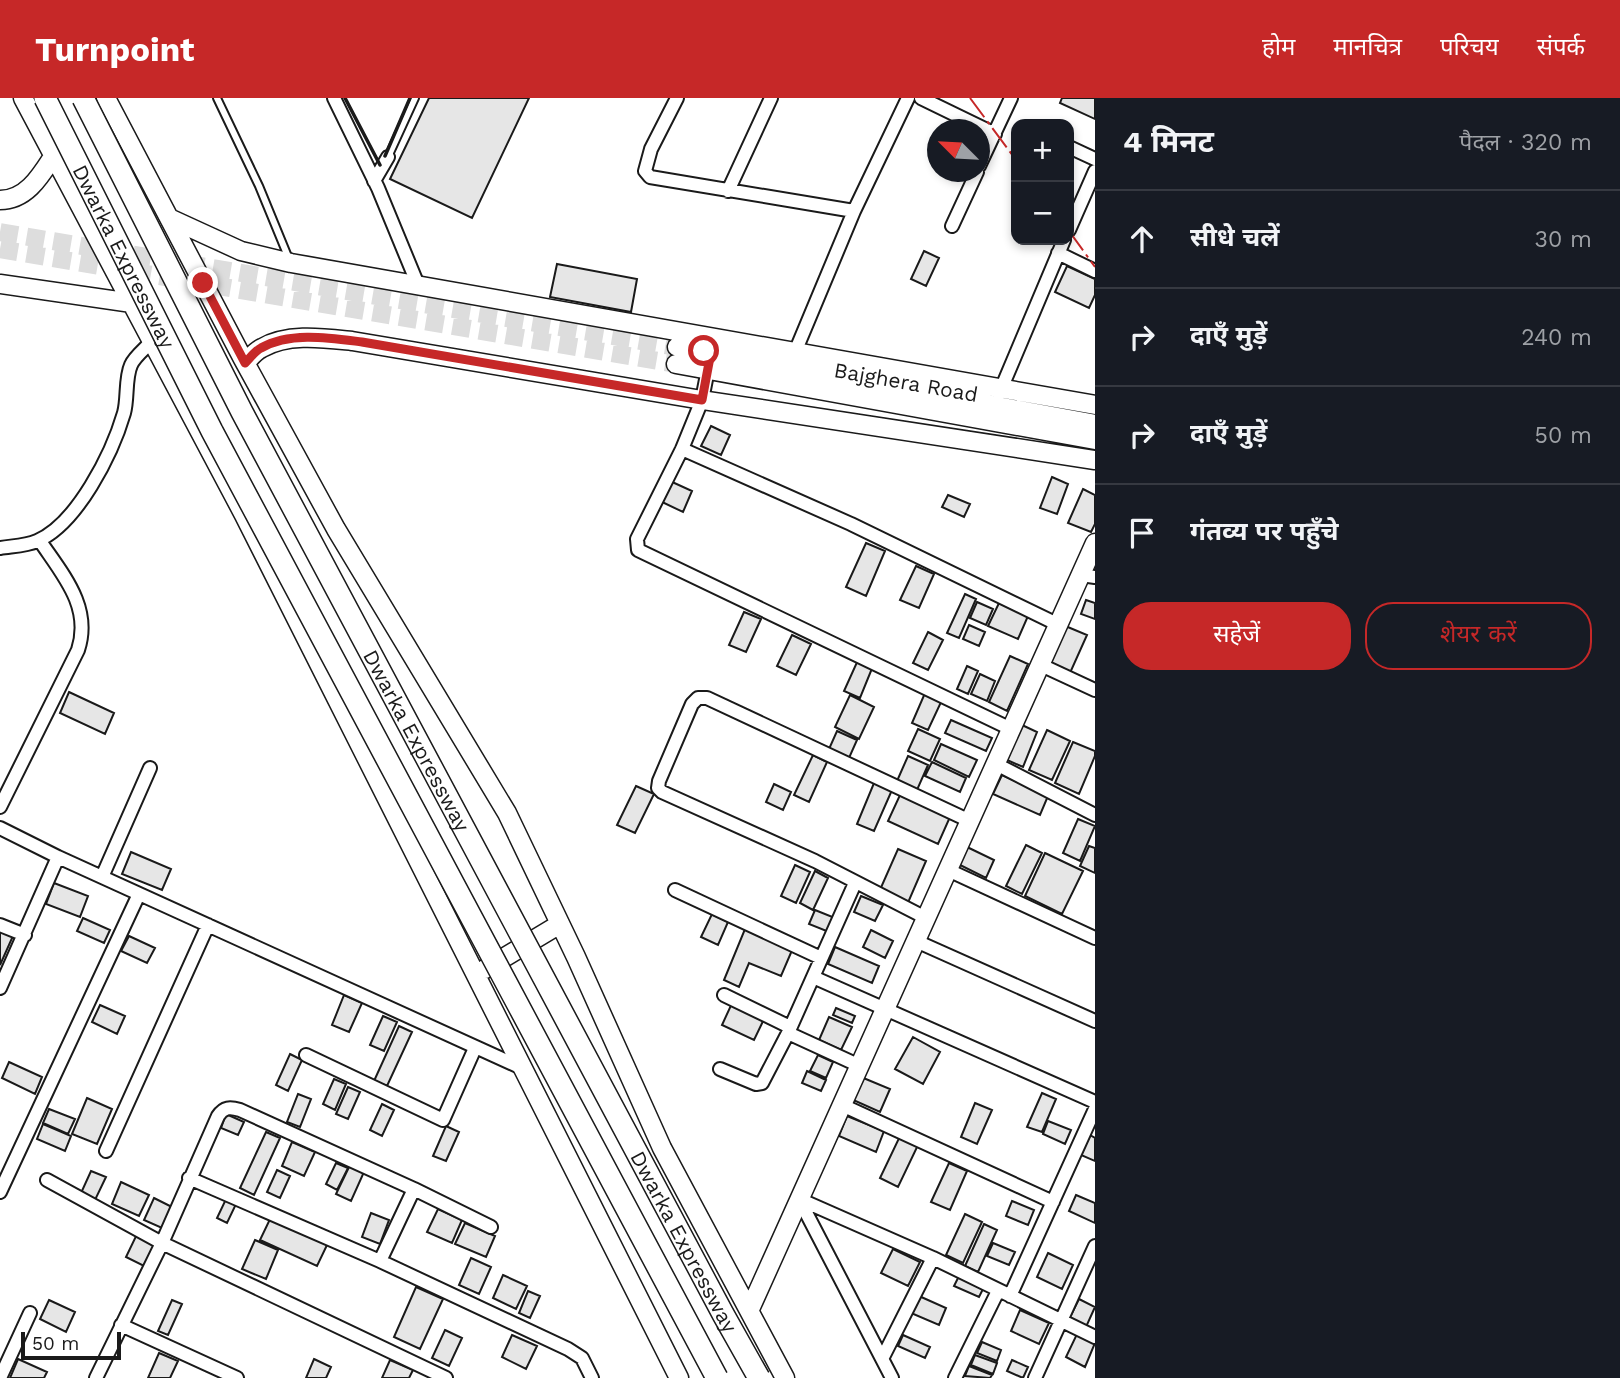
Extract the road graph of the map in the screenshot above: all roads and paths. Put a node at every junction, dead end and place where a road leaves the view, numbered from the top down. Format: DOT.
graph roads {
  1 [pos="23,98"];
  2 [pos="45,98"];
  3 [pos="83,98"];
  4 [pos="106,98"];
  5 [pos="217,98"];
  6 [pos="334,98"];
  7 [pos="415,98"];
  8 [pos="677,98"];
  9 [pos="771,98"];
  10 [pos="908,98"];
  11 [pos="920,98"];
  12 [pos="1012,98"];
  13 [pos="995,134"];
  14 [pos="990,144"];
  15 [pos="1074,149"];
  16 [pos="54,155"];
  17 [pos="388,157"];
  18 [pos="1095,159"];
  19 [pos="1095,171"];
  20 [pos="374,181"];
  21 [pos="972,182"];
  22 [pos="728,191"];
  23 [pos="0,200"];
  24 [pos="854,211"];
  25 [pos="169,218"];
  26 [pos="1074,219"];
  27 [pos="952,226"];
  28 [pos="1062,245"];
  29 [pos="1058,253"];
  30 [pos="291,263"];
  31 [pos="1095,271"];
  32 [pos="0,284"];
  33 [pos="418,285"];
  34 [pos="132,303"];
  35 [pos="152,341"];
  36 [pos="677,355"];
  37 [pos="792,359"];
  38 [pos="709,361"];
  39 [pos="245,363"];
  40 [pos="1003,387"];
  41 [pos="702,400"];
  42 [pos="995,405"];
  43 [pos="1095,405"];
  44 [pos="1095,424"];
  45 [pos="1095,440"];
  46 [pos="682,449"];
  47 [pos="1095,460"];
  48 [pos="40,541"];
  49 [pos="1095,543"];
  50 [pos="0,548"];
  51 [pos="1088,576"];
  52 [pos="1059,625"];
  53 [pos="1041,665"];
  54 [pos="1095,690"];
  55 [pos="1012,729"];
  56 [pos="996,764"];
  57 [pos="150,768"];
  58 [pos="0,807"];
  59 [pos="1095,815"];
  60 [pos="970,821"];
  61 [pos="0,828"];
  62 [pos="58,857"];
  63 [pos="948,870"];
  64 [pos="102,877"];
  65 [pos="855,883"];
  66 [pos="675,890"];
  67 [pos="139,894"];
  68 [pos="926,919"];
  69 [pos="560,923"];
  70 [pos="0,925"];
  71 [pos="208,925"];
  72 [pos="25,935"];
  73 [pos="1095,938"];
  74 [pos="916,940"];
  75 [pos="821,958"];
  76 [pos="476,974"];
  77 [pos="813,977"];
  78 [pos="0,988"];
  79 [pos="724,995"];
  80 [pos="885,1010"];
  81 [pos="1095,1021"];
  82 [pos="789,1030"];
  83 [pos="475,1048"];
  84 [pos="306,1055"];
  85 [pos="860,1066"];
  86 [pos="524,1069"];
  87 [pos="720,1069"];
  88 [pos="1095,1102"];
  89 [pos="842,1105"];
  90 [pos="1095,1109"];
  91 [pos="106,1151"];
  92 [pos="5,1168"];
  93 [pos="189,1178"];
  94 [pos="47,1180"];
  95 [pos="414,1189"];
  96 [pos="0,1192"];
  97 [pos="799,1199"];
  98 [pos="1053,1202"];
  99 [pos="491,1227"];
  100 [pos="162,1243"];
  101 [pos="1095,1246"];
  102 [pos="933,1258"];
  103 [pos="380,1261"];
  104 [pos="1004,1294"];
  105 [pos="750,1309"];
  106 [pos="30,1313"];
  107 [pos="1061,1321"];
  108 [pos="121,1325"];
  109 [pos="1095,1337"];
  110 [pos="882,1359"];
  111 [pos="0,1378"];
  112 [pos="96,1378"];
  113 [pos="237,1378"];
  114 [pos="446,1378"];
  115 [pos="592,1378"];
  116 [pos="679,1378"];
  117 [pos="717,1378"];
  118 [pos="759,1378"];
  119 [pos="785,1378"];
  120 [pos="892,1378"];
  121 [pos="955,1378"];
  122 [pos="1035,1378"];
  1 -- 16 [label="street"];
  2 -- 117 [label="highway, Dwarka Expressway, bridge"];
  3 -- 118 [label="highway, Dwarka Expressway, bridge"];
  4 -- 25 [label="street"];
  5 -- 30 [label="lane"];
  6 -- 20 [label="street"];
  7 -- 17 [label="lane"];
  8 -- 22 [label="street"];
  9 -- 22 [label="street"];
  10 -- 24 [label="street"];
  11 -- 13 [label="street"];
  12 -- 13 [label="street"];
  13 -- 14 [label="street"];
  15 -- 18 [label="street"];
  16 -- 23 [label="street"];
  16 -- 34 [label="street"];
  17 -- 20 [label="street"];
  19 -- 26 [label="street"];
  20 -- 33 [label="street"];
  21 -- 27 [label="street"];
  22 -- 24 [label="street"];
  24 -- 37 [label="street"];
  25 -- 30 [label="street"];
  25 -- 39 [label="street"];
  28 -- 29 [label="street"];
  29 -- 31 [label="street"];
  29 -- 40 [label="street"];
  30 -- 33 [label="street"];
  32 -- 34 [label="street"];
  33 -- 37 [label="street"];
  34 -- 35 [label="street"];
  35 -- 48 [label="street"];
  35 -- 76 [label="street"];
  36 -- 38 [label="street"];
  37 -- 38 [label="street, Bajghera Road"];
  37 -- 40 [label="street"];
  37 -- 42 [label="street, Bajghera Road"];
  38 -- 41 [label="street"];
  38 -- 45 [label="street, Bajghera Road"];
  39 -- 41 [label="street"];
  39 -- 69 [label="street"];
  40 -- 42 [label="street"];
  40 -- 43 [label="street"];
  41 -- 46 [label="street"];
  41 -- 47 [label="street"];
  42 -- 44 [label="street, Bajghera Road"];
  46 -- 52 [label="street"];
  46 -- 55 [label="street"];
  48 -- 50 [label="street"];
  48 -- 58 [label="street"];
  49 -- 51 [label="street"];
  51 -- 52 [label="street"];
  52 -- 53 [label="street"];
  53 -- 54 [label="street"];
  53 -- 55 [label="street"];
  55 -- 56 [label="street"];
  56 -- 59 [label="street"];
  56 -- 60 [label="street"];
  57 -- 64 [label="street"];
  60 -- 63 [label="street"];
  60 -- 65 [label="street"];
  61 -- 62 [label="street"];
  62 -- 64 [label="street"];
  62 -- 72 [label="street"];
  63 -- 68 [label="street"];
  63 -- 73 [label="street"];
  64 -- 67 [label="street"];
  65 -- 68 [label="street"];
  65 -- 75 [label="street"];
  66 -- 75 [label="street"];
  67 -- 71 [label="street"];
  67 -- 92 [label="street"];
  68 -- 74 [label="street"];
  69 -- 76 [label="street"];
  69 -- 105 [label="street"];
  70 -- 72 [label="street"];
  71 -- 83 [label="street"];
  71 -- 91 [label="street"];
  72 -- 78 [label="street"];
  74 -- 80 [label="street"];
  74 -- 81 [label="street"];
  75 -- 77 [label="street"];
  76 -- 86 [label="street"];
  77 -- 80 [label="street"];
  77 -- 82 [label="street"];
  79 -- 82 [label="street"];
  80 -- 85 [label="street"];
  80 -- 88 [label="street"];
  82 -- 85 [label="street"];
  82 -- 87 [label="street"];
  83 -- 84 [label="street"];
  83 -- 86 [label="street"];
  85 -- 89 [label="street"];
  86 -- 116 [label="street"];
  89 -- 97 [label="street"];
  89 -- 98 [label="street"];
  90 -- 98 [label="street"];
  92 -- 96 [label="street"];
  93 -- 95 [label="street"];
  93 -- 100 [label="street"];
  93 -- 103 [label="street"];
  94 -- 100 [label="street"];
  95 -- 99 [label="street"];
  95 -- 103 [label="street"];
  97 -- 102 [label="street"];
  97 -- 105 [label="street"];
  97 -- 110 [label="street"];
  98 -- 104 [label="street"];
  100 -- 108 [label="street"];
  100 -- 114 [label="street"];
  101 -- 107 [label="street"];
  102 -- 104 [label="street"];
  102 -- 110 [label="street"];
  103 -- 115 [label="street"];
  104 -- 107 [label="street"];
  104 -- 121 [label="street"];
  105 -- 119 [label="street"];
  106 -- 111 [label="street"];
  107 -- 109 [label="street"];
  107 -- 122 [label="street"];
  108 -- 112 [label="street"];
  108 -- 113 [label="street"];
  110 -- 120 [label="street"];
}
